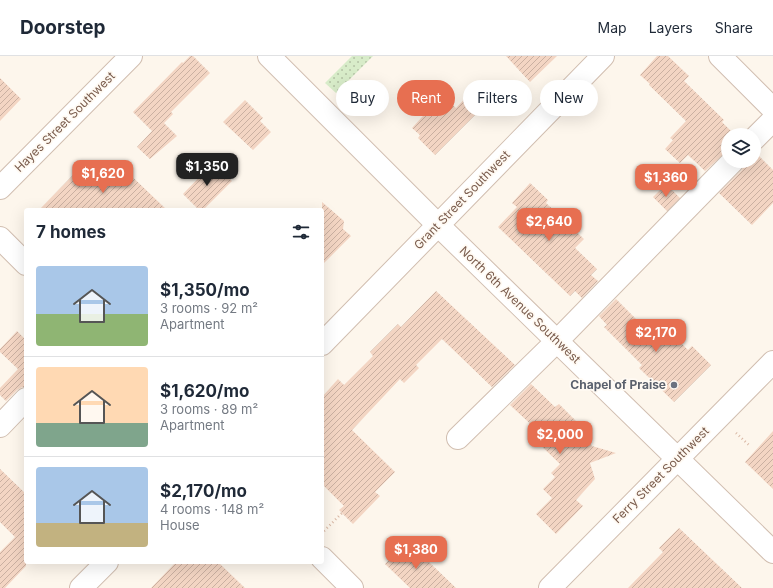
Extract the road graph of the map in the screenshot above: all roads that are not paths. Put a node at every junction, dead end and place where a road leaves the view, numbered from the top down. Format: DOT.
graph roads {
  1 [pos="131,56"];
  2 [pos="269,56"];
  3 [pos="603,56"];
  4 [pos="720,56"];
  5 [pos="773,109"];
  6 [pos="773,120"];
  7 [pos="761,132"];
  8 [pos="726,168"];
  9 [pos="0,188"];
  10 [pos="438,225"];
  11 [pos="0,238"];
  12 [pos="24,262"];
  13 [pos="557,341"];
  14 [pos="324,342"];
  15 [pos="773,362"];
  16 [pos="24,401"];
  17 [pos="0,426"];
  18 [pos="458,438"];
  19 [pos="677,459"];
  20 [pos="773,552"];
  21 [pos="324,560"];
  22 [pos="105,564"];
  23 [pos="80,588"];
  24 [pos="352,588"];
  25 [pos="550,588"];
  1 -- 9 [label="street, Hayes Street Southwest"];
  2 -- 10 [label="street, North 6th Avenue Southwest"];
  3 -- 10 [label="street, Grant Street Southwest"];
  4 -- 5 [label="street"];
  6 -- 7 [label="street"];
  8 -- 13 [label="street"];
  10 -- 13 [label="street, North 6th Avenue Southwest"];
  10 -- 14 [label="street, Grant Street Southwest"];
  11 -- 12 [label="street"];
  13 -- 18 [label="street"];
  13 -- 19 [label="street, North 6th Avenue Southwest"];
  15 -- 19 [label="street, Ferry Street Southwest"];
  16 -- 17 [label="street"];
  19 -- 20 [label="street, North 6th Avenue Southwest"];
  19 -- 25 [label="street, Ferry Street Southwest"];
  21 -- 24 [label="street"];
  22 -- 23 [label="street"];
}
